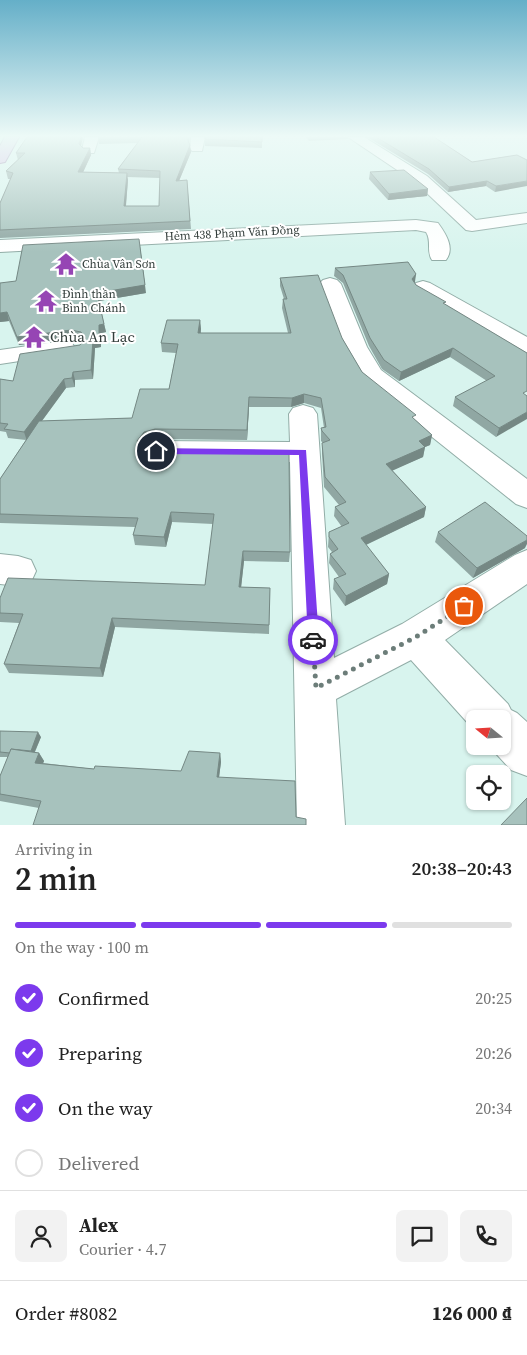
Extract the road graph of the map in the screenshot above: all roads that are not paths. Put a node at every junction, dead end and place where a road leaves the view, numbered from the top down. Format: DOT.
graph roads {
  1 [pos="416,176"];
  2 [pos="527,218"];
  3 [pos="0,246"];
  4 [pos="439,256"];
  5 [pos="330,284"];
  6 [pos="423,287"];
  7 [pos="73,347"];
  8 [pos="527,347"];
  9 [pos="0,357"];
  10 [pos="303,414"];
  11 [pos="156,451"];
  12 [pos="303,452"];
  13 [pos="527,496"];
  14 [pos="527,565"];
  15 [pos="416,637"];
  16 [pos="316,688"];
  17 [pos="485,710"];
  18 [pos="511,737"];
  19 [pos="527,754"];
  20 [pos="321,825"];
  1 -- 2 [label="street"];
  3 -- 4 [label="street, Hẻm 438 Phạm Văn Đồng"];
  5 -- 13 [label="street"];
  6 -- 8 [label="street"];
  7 -- 9 [label="street"];
  10 -- 12 [label="street"];
  11 -- 12 [label="street"];
  12 -- 16 [label="street"];
  14 -- 15 [label="street"];
  15 -- 16 [label="street"];
  15 -- 17 [label="street"];
  16 -- 20 [label="street"];
  18 -- 19 [label="street"];
}
